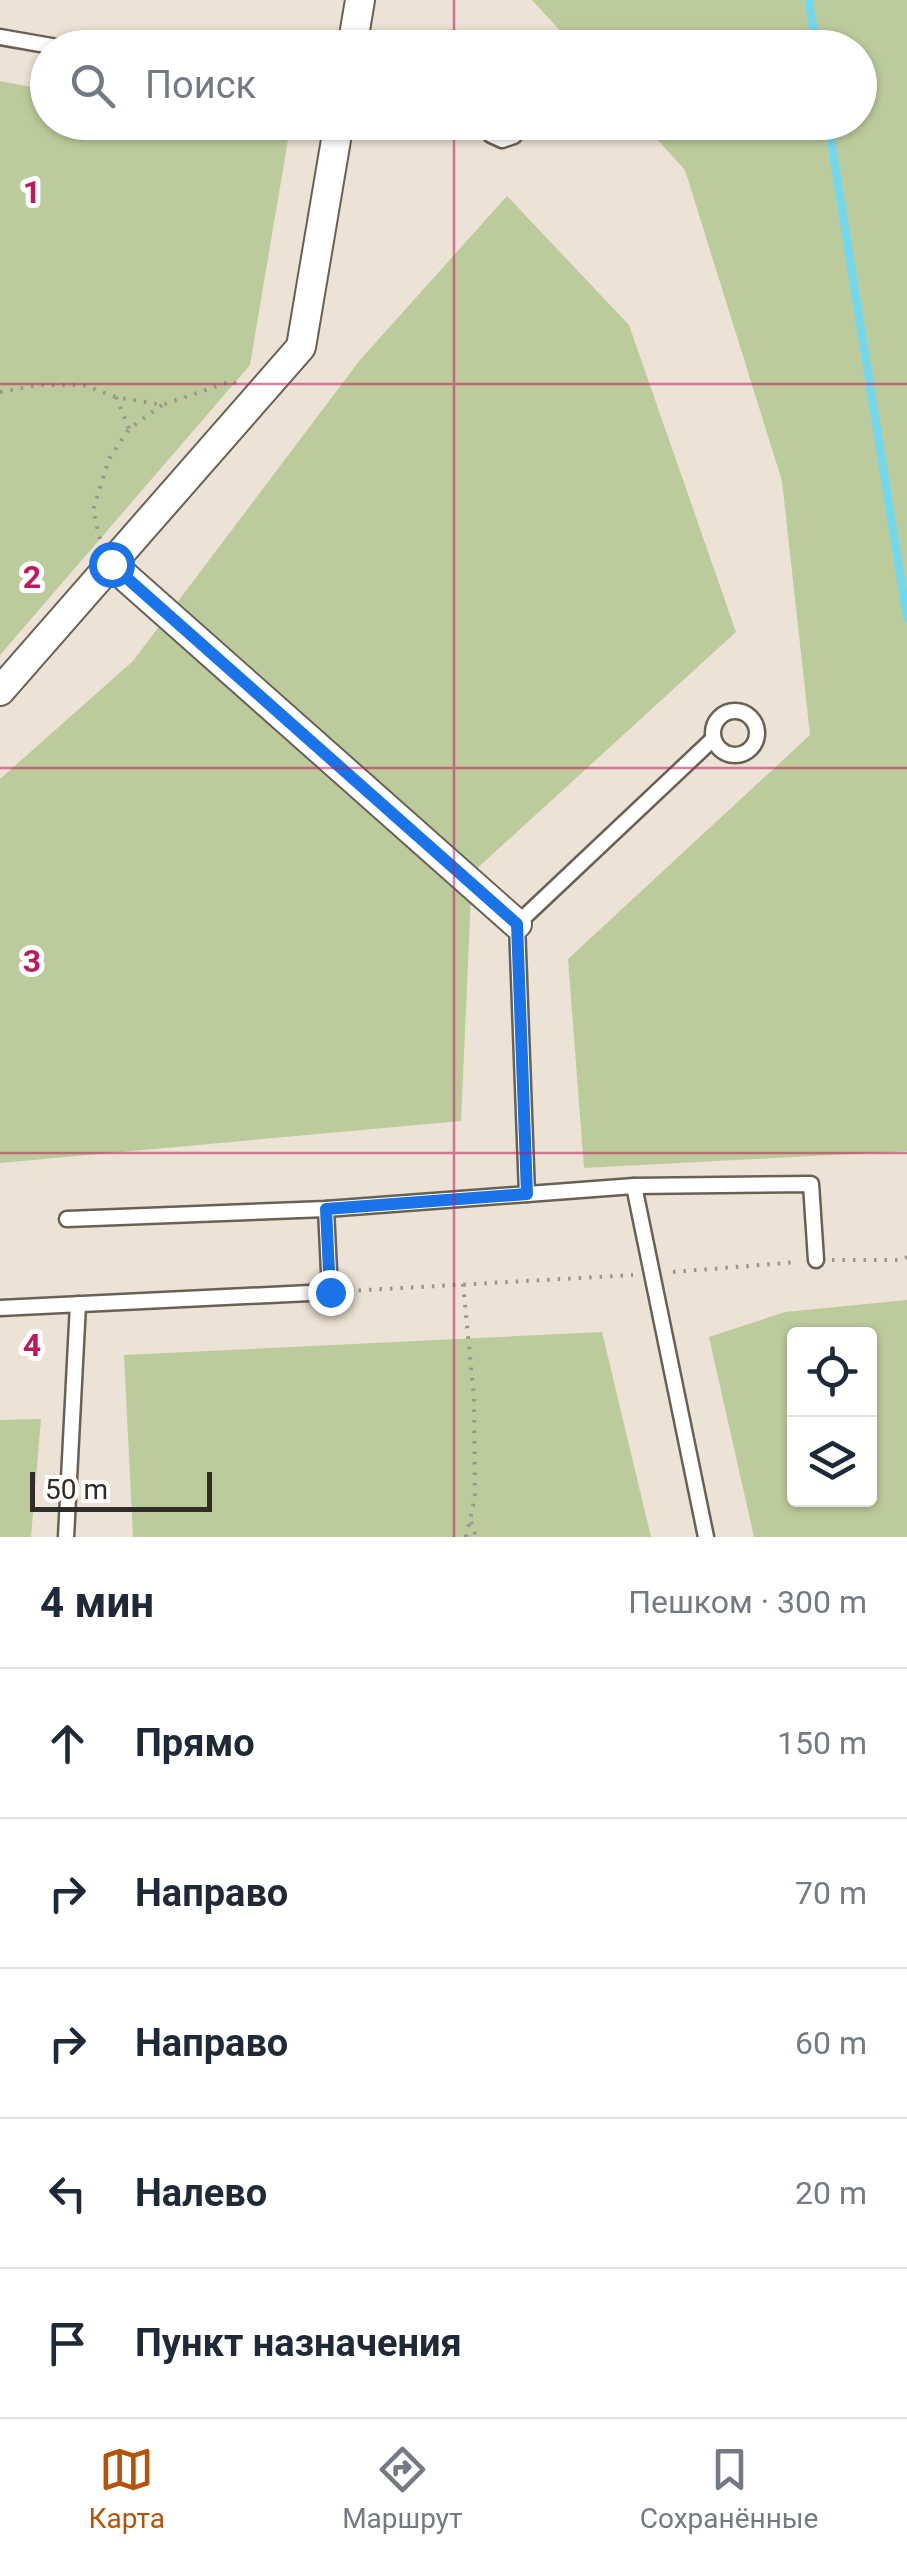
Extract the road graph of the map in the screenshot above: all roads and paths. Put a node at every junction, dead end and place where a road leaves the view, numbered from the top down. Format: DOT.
graph roads {
  1 [pos="360,0"];
  2 [pos="355,30"];
  3 [pos="0,37"];
  4 [pos="30,42"];
  5 [pos="336,140"];
  6 [pos="242,388"];
  7 [pos="0,392"];
  8 [pos="116,397"];
  9 [pos="162,405"];
  10 [pos="129,429"];
  11 [pos="111,564"];
  12 [pos="0,691"];
  13 [pos="713,739"];
  14 [pos="517,924"];
  15 [pos="634,1186"];
  16 [pos="527,1194"];
  17 [pos="326,1209"];
  18 [pos="68,1219"];
  19 [pos="907,1257"];
  20 [pos="816,1260"];
  21 [pos="651,1274"];
  22 [pos="462,1284"];
  23 [pos="330,1292"];
  24 [pos="78,1304"];
  25 [pos="0,1308"];
  26 [pos="470,1518"];
  27 [pos="66,1537"];
  28 [pos="466,1537"];
  29 [pos="476,1537"];
  30 [pos="706,1537"];
  1 -- 2 [label="street"];
  3 -- 4 [label="lane"];
  5 -- 11 [label="street"];
  6 -- 9 [label="path"];
  7 -- 8 [label="path"];
  8 -- 9 [label="path"];
  8 -- 10 [label="path"];
  9 -- 10 [label="path"];
  10 -- 11 [label="path"];
  11 -- 12 [label="street"];
  11 -- 14 [label="street"];
  13 -- 14 [label="lane"];
  14 -- 16 [label="lane"];
  15 -- 16 [label="lane"];
  15 -- 20 [label="lane"];
  15 -- 21 [label="lane"];
  16 -- 17 [label="lane"];
  17 -- 18 [label="lane"];
  17 -- 23 [label="lane"];
  19 -- 20 [label="path"];
  20 -- 21 [label="path"];
  21 -- 22 [label="path"];
  21 -- 30 [label="lane"];
  22 -- 23 [label="path"];
  22 -- 26 [label="path"];
  23 -- 24 [label="lane"];
  24 -- 25 [label="lane"];
  24 -- 27 [label="lane"];
  26 -- 28 [label="path"];
  26 -- 29 [label="path"];
}
